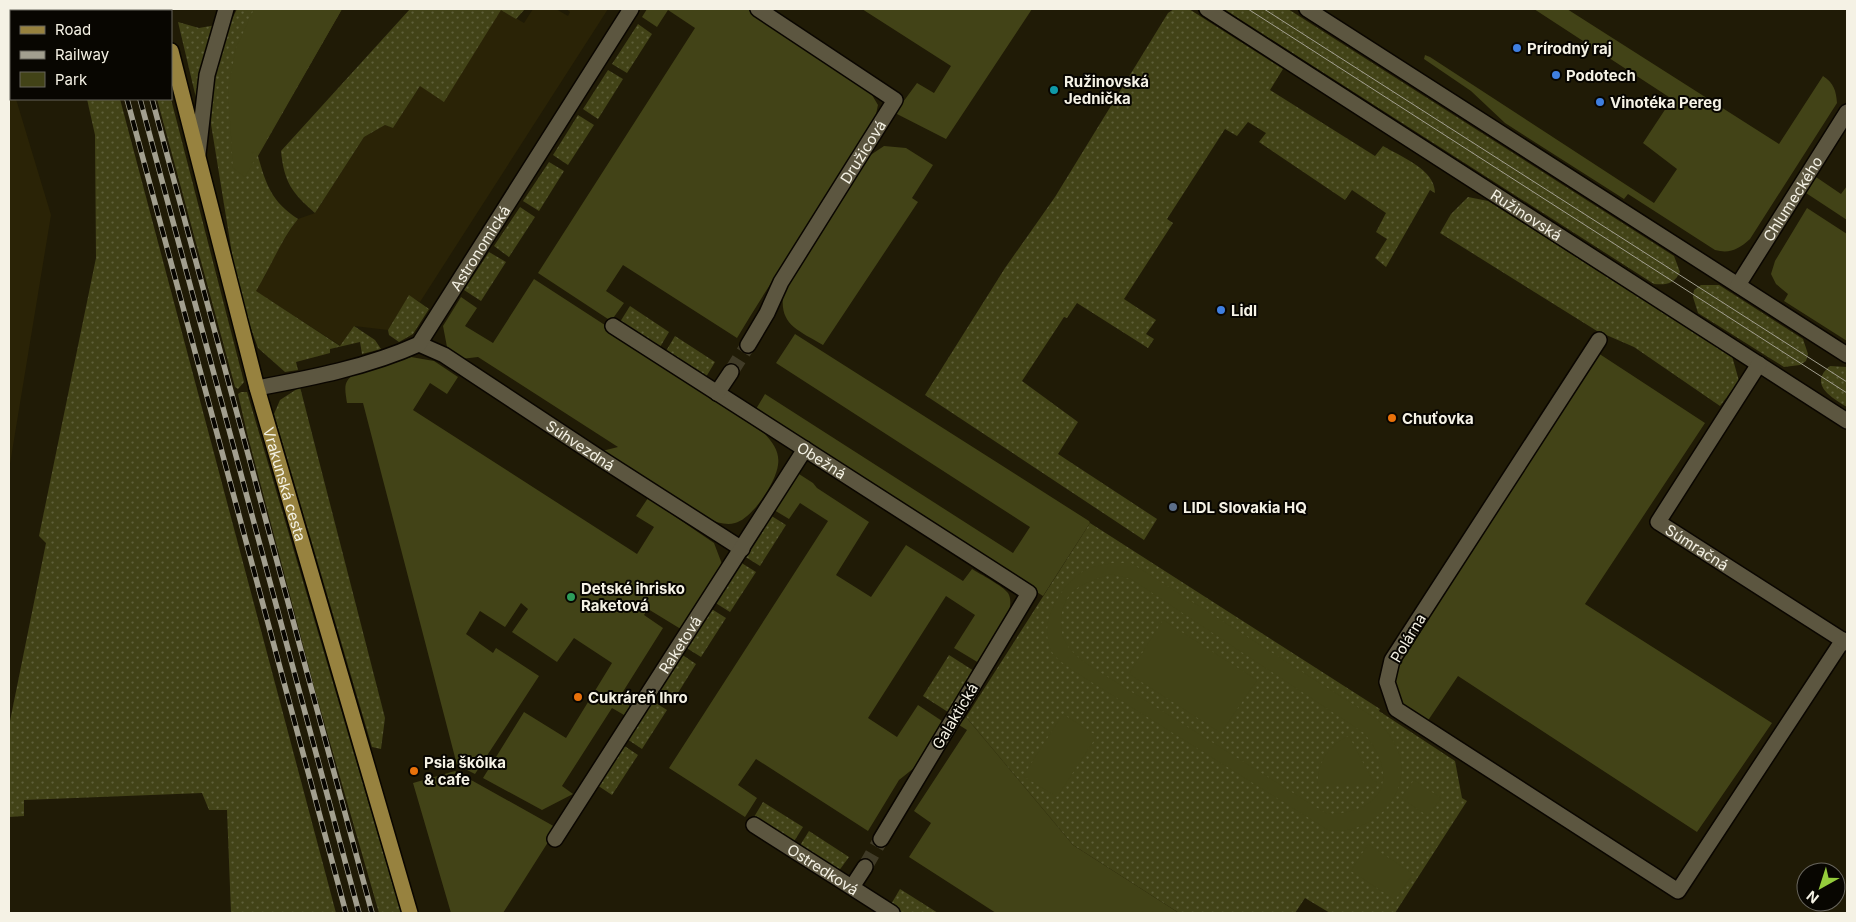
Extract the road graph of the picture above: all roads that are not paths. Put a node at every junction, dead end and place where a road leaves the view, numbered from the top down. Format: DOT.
graph roads {
  1 [pos="226,9"];
  2 [pos="631,9"];
  3 [pos="758,9"];
  4 [pos="1207,9"];
  5 [pos="1307,9"];
  6 [pos="172,55"];
  7 [pos="1847,112"];
  8 [pos="198,156"];
  9 [pos="1738,285"];
  10 [pos="613,326"];
  11 [pos="1599,340"];
  12 [pos="419,344"];
  13 [pos="748,344"];
  14 [pos="1847,355"];
  15 [pos="1758,364"];
  16 [pos="730,372"];
  17 [pos="257,388"];
  18 [pos="718,393"];
  19 [pos="1847,421"];
  20 [pos="805,449"];
  21 [pos="742,548"];
  22 [pos="1029,593"];
  23 [pos="1845,641"];
  24 [pos="754,825"];
  25 [pos="555,839"];
  26 [pos="882,839"];
  27 [pos="865,867"];
  28 [pos="852,887"];
  29 [pos="1678,891"];
  30 [pos="410,913"];
  31 [pos="892,913"];
  1 -- 8 [label="street"];
  2 -- 12 [label="street, Astronomická"];
  3 -- 13 [label="street, Družicová"];
  4 -- 15 [label="street, Ružinovská"];
  5 -- 9 [label="street"];
  6 -- 8 [label="main road, Vrakunská cesta"];
  7 -- 9 [label="street, Chlumeckého"];
  8 -- 17 [label="main road, Vrakunská cesta"];
  9 -- 14 [label="street"];
  10 -- 18 [label="street, Obežná"];
  11 -- 29 [label="street, Polárna"];
  12 -- 17 [label="street"];
  12 -- 21 [label="street, Súhvezdná"];
  15 -- 19 [label="street, Ružinovská"];
  15 -- 23 [label="street, Súmračná"];
  16 -- 18 [label="street"];
  17 -- 30 [label="main road, Vrakunská cesta"];
  18 -- 20 [label="street, Obežná"];
  20 -- 21 [label="street, Raketová"];
  20 -- 22 [label="street, Obežná"];
  21 -- 25 [label="street, Raketová"];
  22 -- 26 [label="street, Galaktická"];
  23 -- 29 [label="street, Súmračná"];
  24 -- 28 [label="street, Ostredková"];
  27 -- 28 [label="street"];
  28 -- 31 [label="street, Ostredková"];
}
